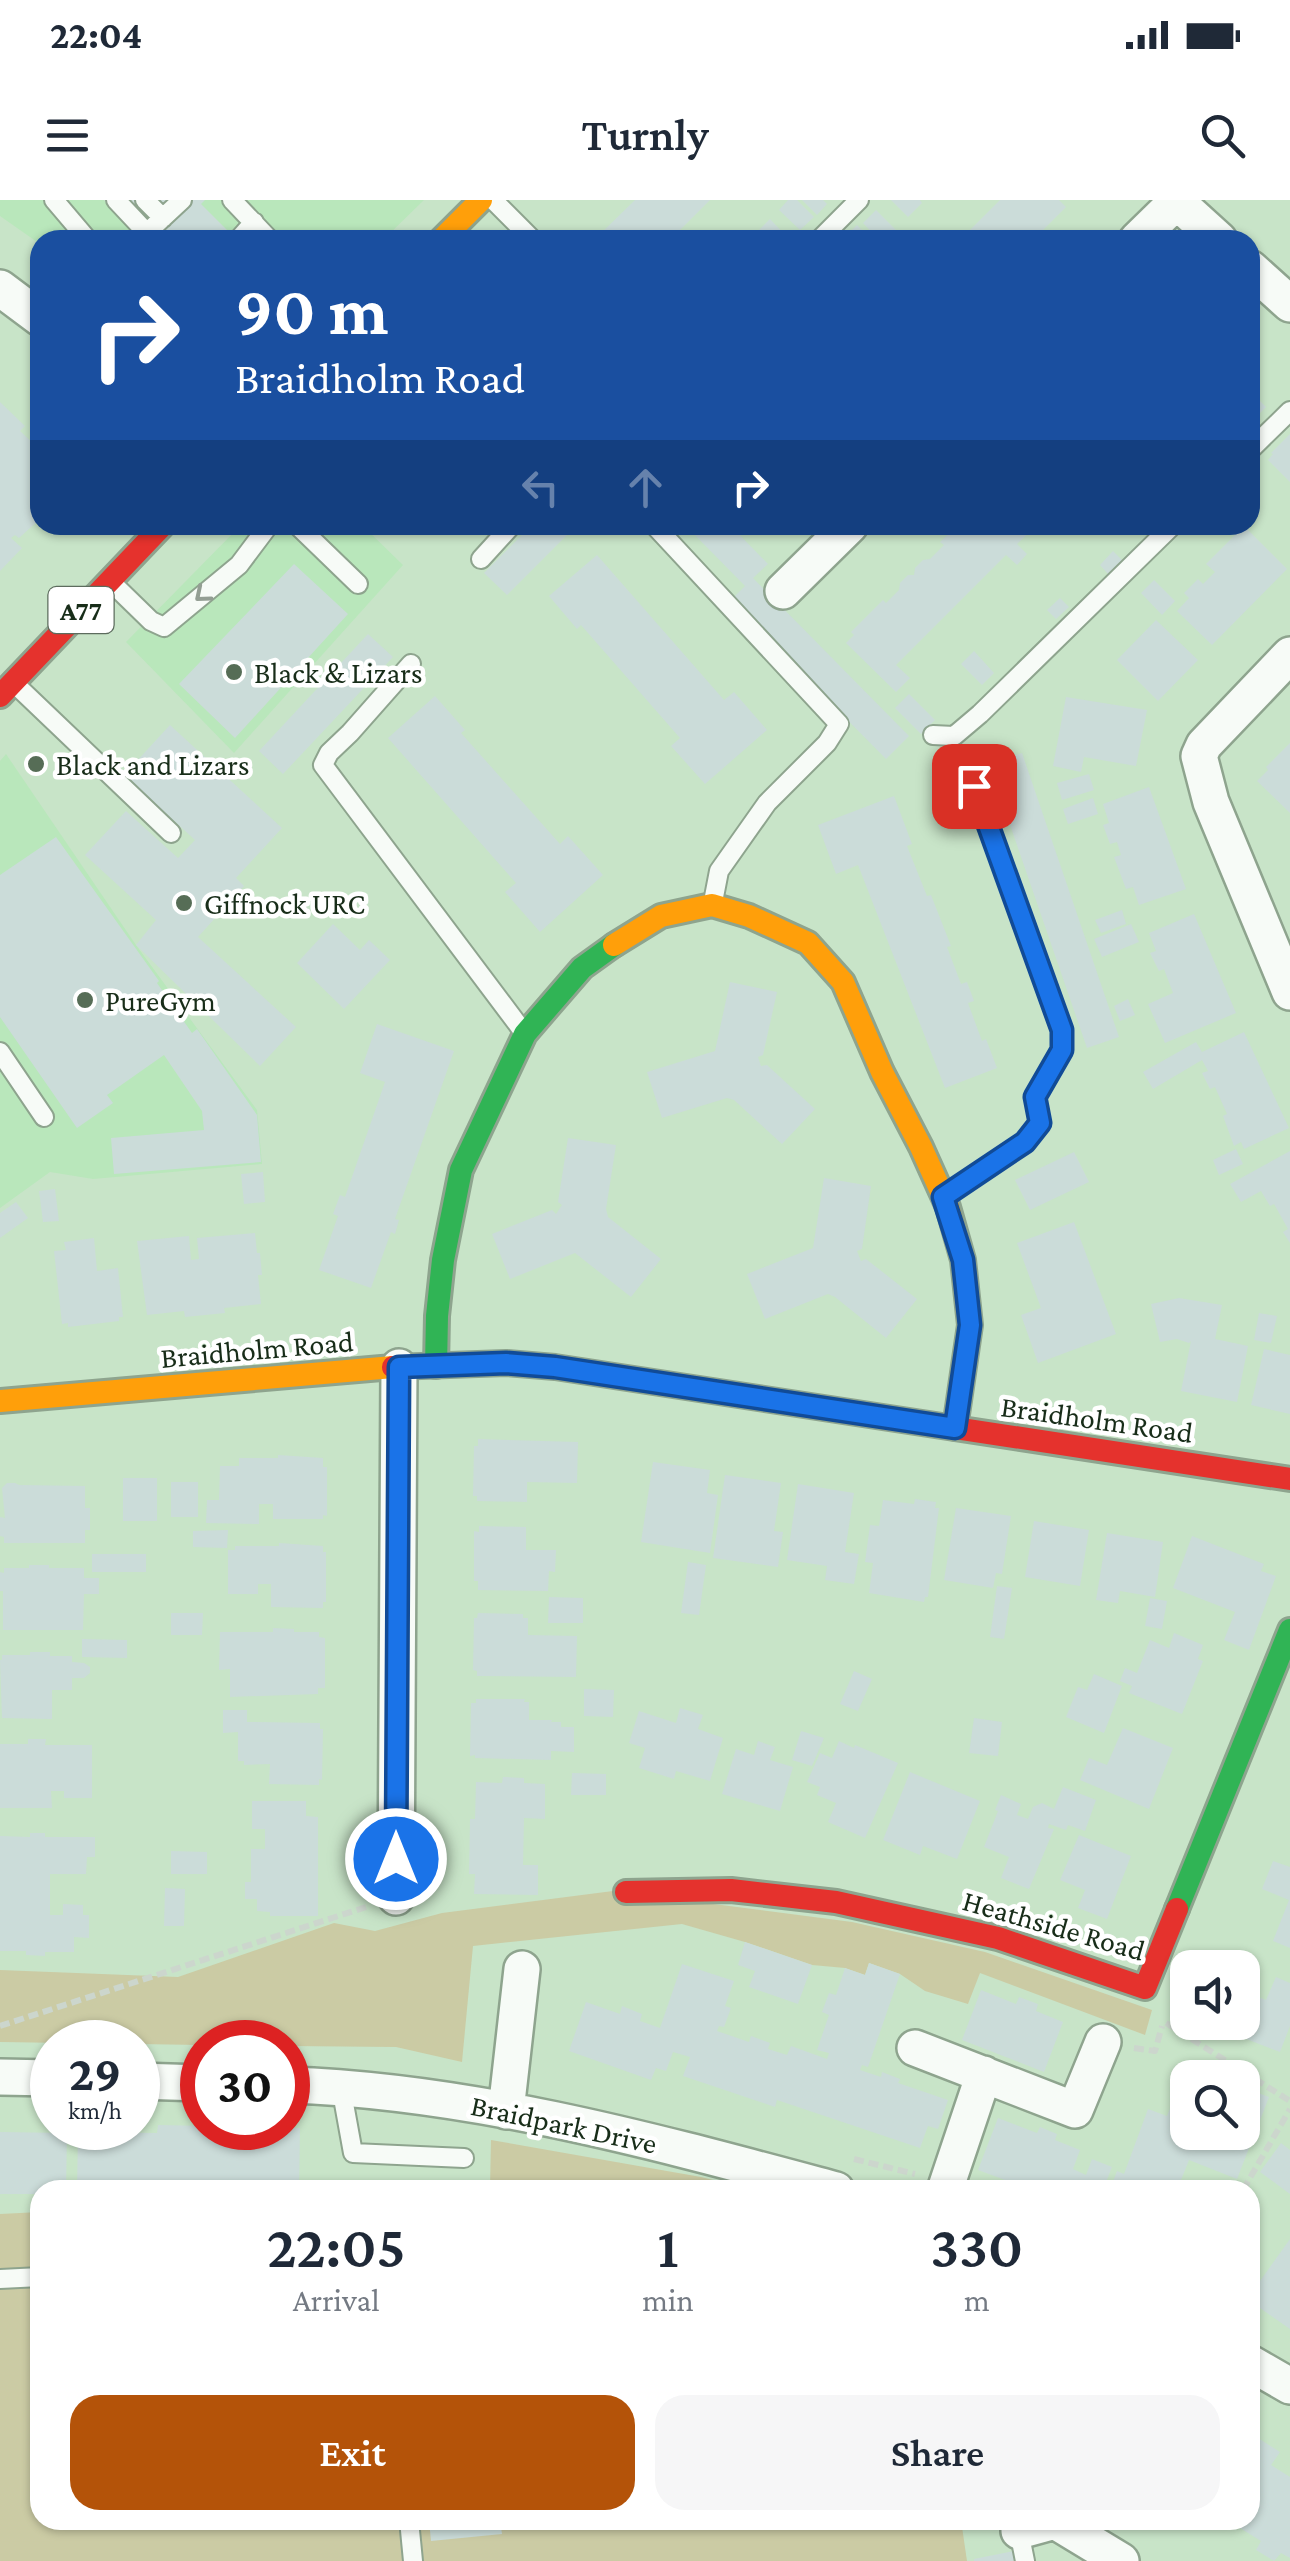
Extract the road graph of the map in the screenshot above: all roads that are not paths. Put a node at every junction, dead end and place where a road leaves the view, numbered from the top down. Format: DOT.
graph roads {
  1 [pos="54,200"];
  2 [pos="116,200"];
  3 [pos="146,200"];
  4 [pos="232,200"];
  5 [pos="482,200"];
  6 [pos="493,200"];
  7 [pos="859,200"];
  8 [pos="1176,200"];
  9 [pos="178,201"];
  10 [pos="163,218"];
  11 [pos="80,230"];
  12 [pos="138,230"];
  13 [pos="150,230"];
  14 [pos="250,230"];
  15 [pos="452,230"];
  16 [pos="523,230"];
  17 [pos="828,230"];
  18 [pos="1147,230"];
  19 [pos="1208,230"];
  20 [pos="1260,277"];
  21 [pos="0,288"];
  22 [pos="1290,304"];
  23 [pos="30,310"];
  24 [pos="1290,411"];
  25 [pos="1260,440"];
  26 [pos="153,535"];
  27 [pos="261,535"];
  28 [pos="307,535"];
  29 [pos="503,535"];
  30 [pos="663,535"];
  31 [pos="840,535"];
  32 [pos="1164,535"];
  33 [pos="119,544"];
  34 [pos="480,559"];
  35 [pos="110,580"];
  36 [pos="358,584"];
  37 [pos="782,591"];
  38 [pos="1290,655"];
  39 [pos="411,664"];
  40 [pos="6,689"];
  41 [pos="933,735"];
  42 [pos="974,786"];
  43 [pos="172,833"];
  44 [pos="712,905"];
  45 [pos="1290,992"];
  46 [pos="525,1034"];
  47 [pos="0,1052"];
  48 [pos="44,1117"];
  49 [pos="943,1197"];
  50 [pos="436,1366"];
  51 [pos="399,1367"];
  52 [pos="0,1401"];
  53 [pos="955,1428"];
  54 [pos="1290,1480"];
  55 [pos="1290,1630"];
  56 [pos="626,1892"];
  57 [pos="396,1897"];
  58 [pos="522,1969"];
  59 [pos="1103,2042"];
  60 [pos="915,2048"];
  61 [pos="984,2074"];
  62 [pos="0,2077"];
  63 [pos="30,2078"];
  64 [pos="310,2086"];
  65 [pos="341,2087"];
  66 [pos="506,2111"];
  67 [pos="464,2158"];
  68 [pos="799,2180"];
  69 [pos="948,2180"];
  70 [pos="30,2278"];
  71 [pos="0,2279"];
  72 [pos="1260,2370"];
  73 [pos="1290,2386"];
  74 [pos="410,2530"];
  75 [pos="1043,2530"];
  76 [pos="1070,2530"];
  77 [pos="1022,2546"];
  78 [pos="412,2561"];
  79 [pos="1121,2561"];
  1 -- 11 [label="lane"];
  2 -- 12 [label="lane"];
  3 -- 10 [label="lane"];
  4 -- 14 [label="lane"];
  5 -- 15 [label="street"];
  6 -- 16 [label="lane"];
  7 -- 17 [label="lane"];
  8 -- 18 [label="street"];
  8 -- 19 [label="street"];
  9 -- 10 [label="lane"];
  10 -- 13 [label="lane"];
  20 -- 22 [label="street"];
  21 -- 23 [label="street"];
  24 -- 25 [label="lane"];
  26 -- 35 [label="street, A77"];
  27 -- 35 [label="lane, one-way"];
  28 -- 36 [label="lane"];
  29 -- 34 [label="lane"];
  30 -- 44 [label="lane"];
  31 -- 37 [label="street"];
  32 -- 41 [label="lane"];
  33 -- 35 [label="street"];
  35 -- 40 [label="street, A77"];
  38 -- 45 [label="street"];
  39 -- 46 [label="lane"];
  40 -- 43 [label="lane"];
  42 -- 49 [label="lane"];
  44 -- 46 [label="street"];
  44 -- 49 [label="street"];
  46 -- 50 [label="street"];
  47 -- 48 [label="lane"];
  49 -- 53 [label="street"];
  50 -- 51 [label="street, Braidholm Road"];
  50 -- 53 [label="street, Braidholm Road"];
  51 -- 52 [label="street, Braidholm Road"];
  51 -- 57 [label="street"];
  53 -- 54 [label="street, Braidholm Road"];
  55 -- 56 [label="street, Heathside Road"];
  58 -- 66 [label="street"];
  59 -- 61 [label="street"];
  60 -- 61 [label="street"];
  61 -- 69 [label="street"];
  62 -- 63 [label="street"];
  64 -- 65 [label="street, Braidpark Drive"];
  65 -- 66 [label="street, Braidpark Drive"];
  65 -- 67 [label="lane"];
  66 -- 68 [label="street, Braidpark Drive"];
  70 -- 71 [label="lane"];
  72 -- 73 [label="street"];
  74 -- 78 [label="lane"];
  75 -- 77 [label="street"];
  76 -- 79 [label="street"];
}
